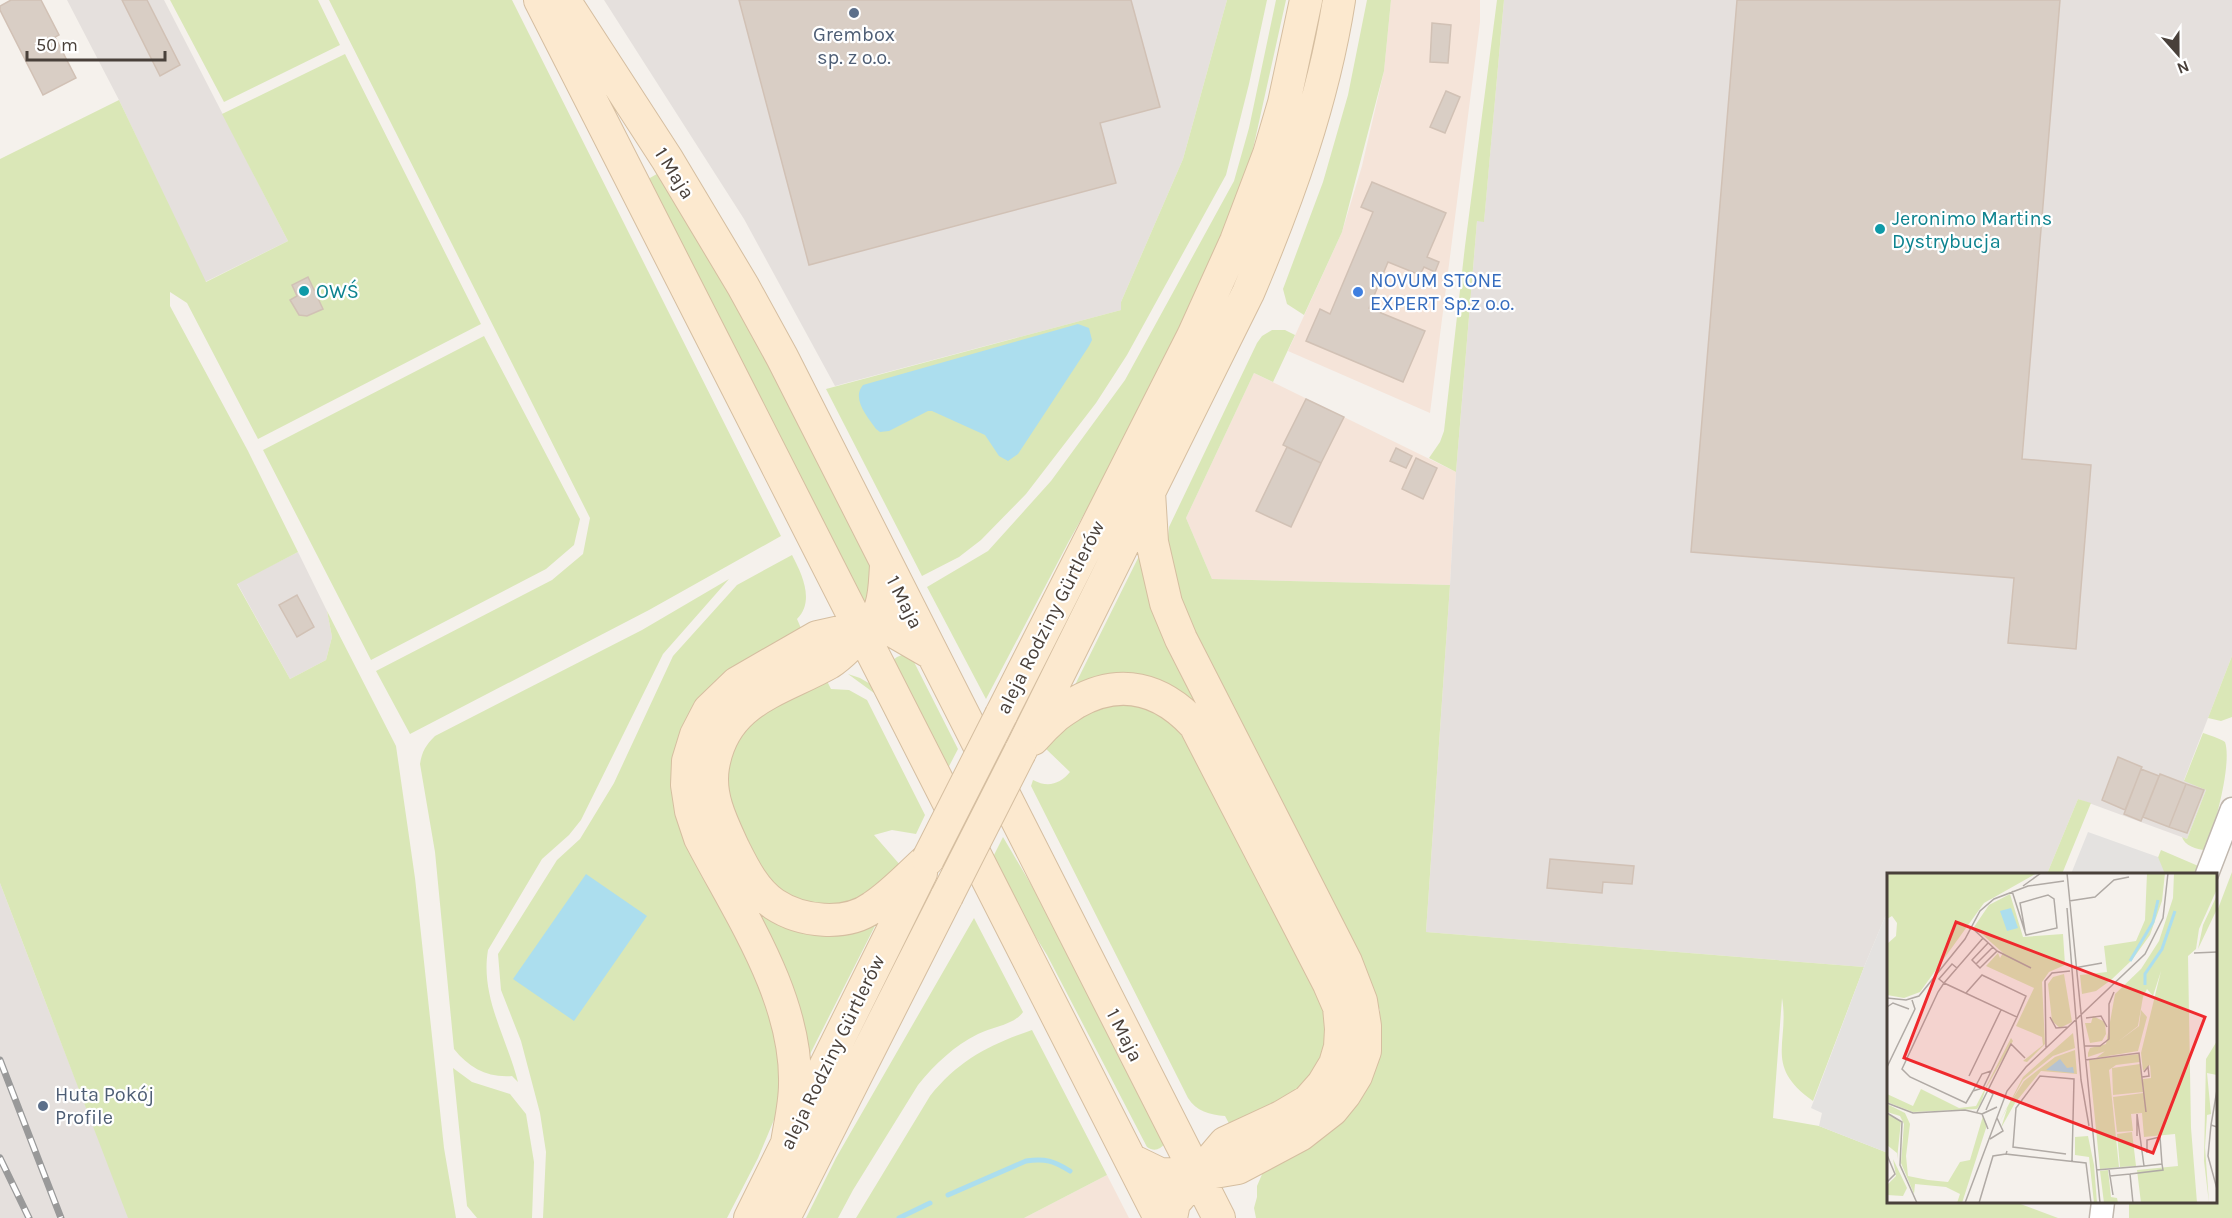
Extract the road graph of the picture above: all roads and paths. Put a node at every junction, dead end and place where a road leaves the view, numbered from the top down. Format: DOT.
graph roads {
  1 [pos="540,0"];
  2 [pos="564,0"];
  3 [pos="1306,0"];
  4 [pos="1339,0"];
  5 [pos="1149,492"];
  6 [pos="886,566"];
  7 [pos="836,580"];
  8 [pos="862,632"];
  9 [pos="824,649"];
  10 [pos="931,653"];
  11 [pos="887,680"];
  12 [pos="1020,752"];
  13 [pos="2232,809"];
  14 [pos="928,859"];
  15 [pos="2207,873"];
  16 [pos="1170,1122"];
  17 [pos="787,1143"];
  18 [pos="1232,1155"];
  19 [pos="1131,1160"];
  20 [pos="1197,1175"];
  21 [pos="2103,1203"];
  22 [pos="750,1218"];
  23 [pos="784,1218"];
  24 [pos="1160,1218"];
  25 [pos="1171,1218"];
  26 [pos="1221,1218"];
  27 [pos="2101,1218"];
  1 -- 7 [label="main road, 1 Maja"];
  2 -- 6 [label="main road, 1 Maja"];
  3 -- 14 [label="main road, aleja Rodziny Gürtlerów, bridge"];
  4 -- 5 [label="main road, aleja Rodziny Gürtlerów"];
  5 -- 12 [label="main road, aleja Rodziny Gürtlerów"];
  5 -- 18 [label="main road"];
  6 -- 8 [label="main road"];
  6 -- 10 [label="main road, 1 Maja"];
  7 -- 8 [label="main road, 1 Maja"];
  7 -- 9 [label="main road"];
  8 -- 9 [label="main road"];
  8 -- 10 [label="main road"];
  8 -- 11 [label="main road, 1 Maja"];
  9 -- 11 [label="main road"];
  9 -- 14 [label="main road"];
  9 -- 17 [label="main road"];
  10 -- 16 [label="main road, 1 Maja"];
  11 -- 19 [label="main road, 1 Maja"];
  12 -- 18 [label="main road"];
  12 -- 23 [label="main road, aleja Rodziny Gürtlerów, bridge"];
  13 -- 15 [label="street"];
  14 -- 17 [label="main road, aleja Rodziny Gürtlerów"];
  16 -- 18 [label="main road"];
  16 -- 20 [label="main road, 1 Maja"];
  17 -- 22 [label="main road, aleja Rodziny Gürtlerów"];
  18 -- 20 [label="main road"];
  18 -- 26 [label="main road"];
  19 -- 20 [label="main road"];
  19 -- 24 [label="main road, 1 Maja"];
  20 -- 25 [label="main road"];
  20 -- 26 [label="main road, 1 Maja"];
  21 -- 27 [label="street"];
}
